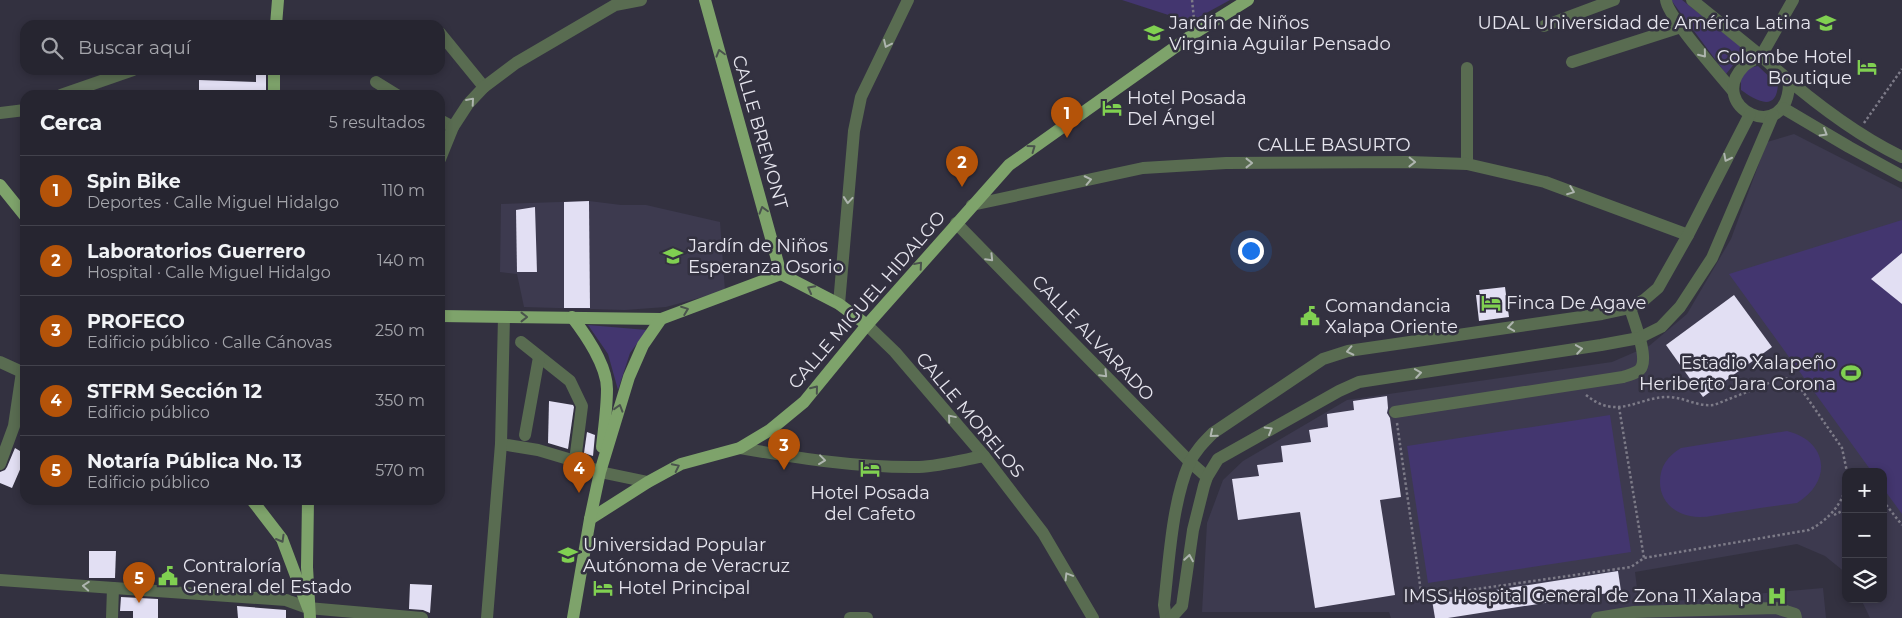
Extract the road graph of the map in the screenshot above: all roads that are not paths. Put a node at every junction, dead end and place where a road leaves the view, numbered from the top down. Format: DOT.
graph roads {
  1 [pos="278,0"];
  2 [pos="641,0"];
  3 [pos="705,0"];
  4 [pos="908,0"];
  5 [pos="1248,0"];
  6 [pos="1614,0"];
  7 [pos="1666,0"];
  8 [pos="1692,0"];
  9 [pos="1793,0"];
  10 [pos="614,2"];
  11 [pos="276,20"];
  12 [pos="1544,26"];
  13 [pos="1681,27"];
  14 [pos="445,39"];
  15 [pos="1761,56"];
  16 [pos="1572,62"];
  17 [pos="1467,68"];
  18 [pos="119,75"];
  19 [pos="274,75"];
  20 [pos="376,82"];
  21 [pos="1789,82"];
  22 [pos="484,88"];
  23 [pos="76,90"];
  24 [pos="274,90"];
  25 [pos="389,90"];
  26 [pos="1733,91"];
  27 [pos="20,111"];
  28 [pos="1778,111"];
  29 [pos="0,113"];
  30 [pos="1750,114"];
  31 [pos="445,122"];
  32 [pos="453,126"];
  33 [pos="1857,132"];
  34 [pos="445,146"];
  35 [pos="1849,147"];
  36 [pos="1902,157"];
  37 [pos="1467,164"];
  38 [pos="1902,176"];
  39 [pos="0,185"];
  40 [pos="972,205"];
  41 [pos="20,210"];
  42 [pos="956,223"];
  43 [pos="1688,235"];
  44 [pos="781,274"];
  45 [pos="839,304"];
  46 [pos="1630,308"];
  47 [pos="445,316"];
  48 [pos="504,317"];
  49 [pos="572,317"];
  50 [pos="661,319"];
  51 [pos="866,325"];
  52 [pos="1639,338"];
  53 [pos="521,342"];
  54 [pos="539,357"];
  55 [pos="0,362"];
  56 [pos="20,370"];
  57 [pos="20,393"];
  58 [pos="1395,412"];
  59 [pos="525,435"];
  60 [pos="501,444"];
  61 [pos="740,448"];
  62 [pos="984,456"];
  63 [pos="575,460"];
  64 [pos="1190,462"];
  65 [pos="0,464"];
  66 [pos="600,472"];
  67 [pos="1207,477"];
  68 [pos="648,482"];
  69 [pos="256,505"];
  70 [pos="308,505"];
  71 [pos="590,519"];
  72 [pos="0,580"];
  73 [pos="113,588"];
  74 [pos="309,613"];
  75 [pos="112,618"];
  76 [pos="422,618"];
  77 [pos="487,618"];
  78 [pos="573,618"];
  79 [pos="850,618"];
  80 [pos="860,618"];
  81 [pos="867,618"];
  82 [pos="1093,618"];
  83 [pos="1166,618"];
  84 [pos="1171,618"];
  85 [pos="1597,618"];
  86 [pos="1796,618"];
  1 -- 11 [label="main road"];
  2 -- 10 [label="street"];
  44 -- 3 [label="main road, CALLE BREMONT, one-way"];
  4 -- 45 [label="street, one-way"];
  40 -- 5 [label="main road, CALLE MIGUEL HIDALGO, one-way"];
  6 -- 12 [label="street"];
  7 -- 13 [label="street"];
  8 -- 15 [label="street"];
  9 -- 15 [label="street"];
  10 -- 22 [label="street"];
  13 -- 16 [label="street"];
  13 -- 26 [label="street, one-way"];
  14 -- 22 [label="street"];
  15 -- 21 [label="street"];
  15 -- 26 [label="street"];
  17 -- 37 [label="street"];
  18 -- 23 [label="street"];
  19 -- 24 [label="main road"];
  20 -- 25 [label="street"];
  21 -- 28 [label="street"];
  21 -- 33 [label="street"];
  32 -- 22 [label="street, one-way"];
  26 -- 30 [label="street"];
  27 -- 29 [label="street"];
  28 -- 30 [label="street"];
  28 -- 35 [label="street, one-way"];
  28 -- 52 [label="street"];
  30 -- 43 [label="street, one-way"];
  31 -- 32 [label="street"];
  32 -- 34 [label="street"];
  33 -- 35 [label="street"];
  33 -- 36 [label="street"];
  35 -- 38 [label="street"];
  40 -- 37 [label="street, CALLE BASURTO, one-way"];
  37 -- 43 [label="street, CALLE BASURTO, one-way"];
  39 -- 41 [label="main road"];
  40 -- 42 [label="main road, CALLE MIGUEL HIDALGO"];
  51 -- 42 [label="main road, CALLE MIGUEL HIDALGO, one-way"];
  42 -- 64 [label="street, CALLE ALVARADO, one-way"];
  43 -- 46 [label="street"];
  45 -- 44 [label="main road, CALLE MORELOS, one-way"];
  50 -- 44 [label="main road, one-way"];
  45 -- 51 [label="main road, CALLE MORELOS"];
  46 -- 52 [label="street"];
  46 -- 64 [label="street, one-way"];
  47 -- 48 [label="main road"];
  48 -- 49 [label="main road, one-way"];
  48 -- 60 [label="street"];
  49 -- 50 [label="main road"];
  49 -- 66 [label="main road"];
  66 -- 50 [label="main road, one-way"];
  61 -- 51 [label="main road, CALLE MIGUEL HIDALGO, one-way"];
  62 -- 51 [label="street, CALLE MORELOS, one-way"];
  52 -- 58 [label="street"];
  67 -- 52 [label="street, one-way"];
  53 -- 54 [label="street"];
  54 -- 59 [label="street"];
  54 -- 63 [label="street"];
  55 -- 56 [label="street"];
  57 -- 65 [label="street"];
  60 -- 63 [label="street"];
  60 -- 77 [label="street"];
  61 -- 62 [label="street, one-way"];
  68 -- 61 [label="main road, CALLE MIGUEL HIDALGO, one-way"];
  82 -- 62 [label="street, CALLE MORELOS, one-way"];
  63 -- 66 [label="street"];
  64 -- 67 [label="street, CALLE ALVARADO"];
  64 -- 83 [label="street"];
  66 -- 68 [label="street"];
  66 -- 71 [label="main road"];
  84 -- 67 [label="street, one-way"];
  68 -- 71 [label="main road, CALLE MIGUEL HIDALGO"];
  69 -- 74 [label="main road, one-way"];
  70 -- 74 [label="main road"];
  71 -- 78 [label="main road"];
  73 -- 72 [label="street, one-way"];
  73 -- 74 [label="street"];
  73 -- 75 [label="street"];
  74 -- 76 [label="street"];
  79 -- 80 [label="street"];
  80 -- 81 [label="street"];
  85 -- 86 [label="street"];
}
